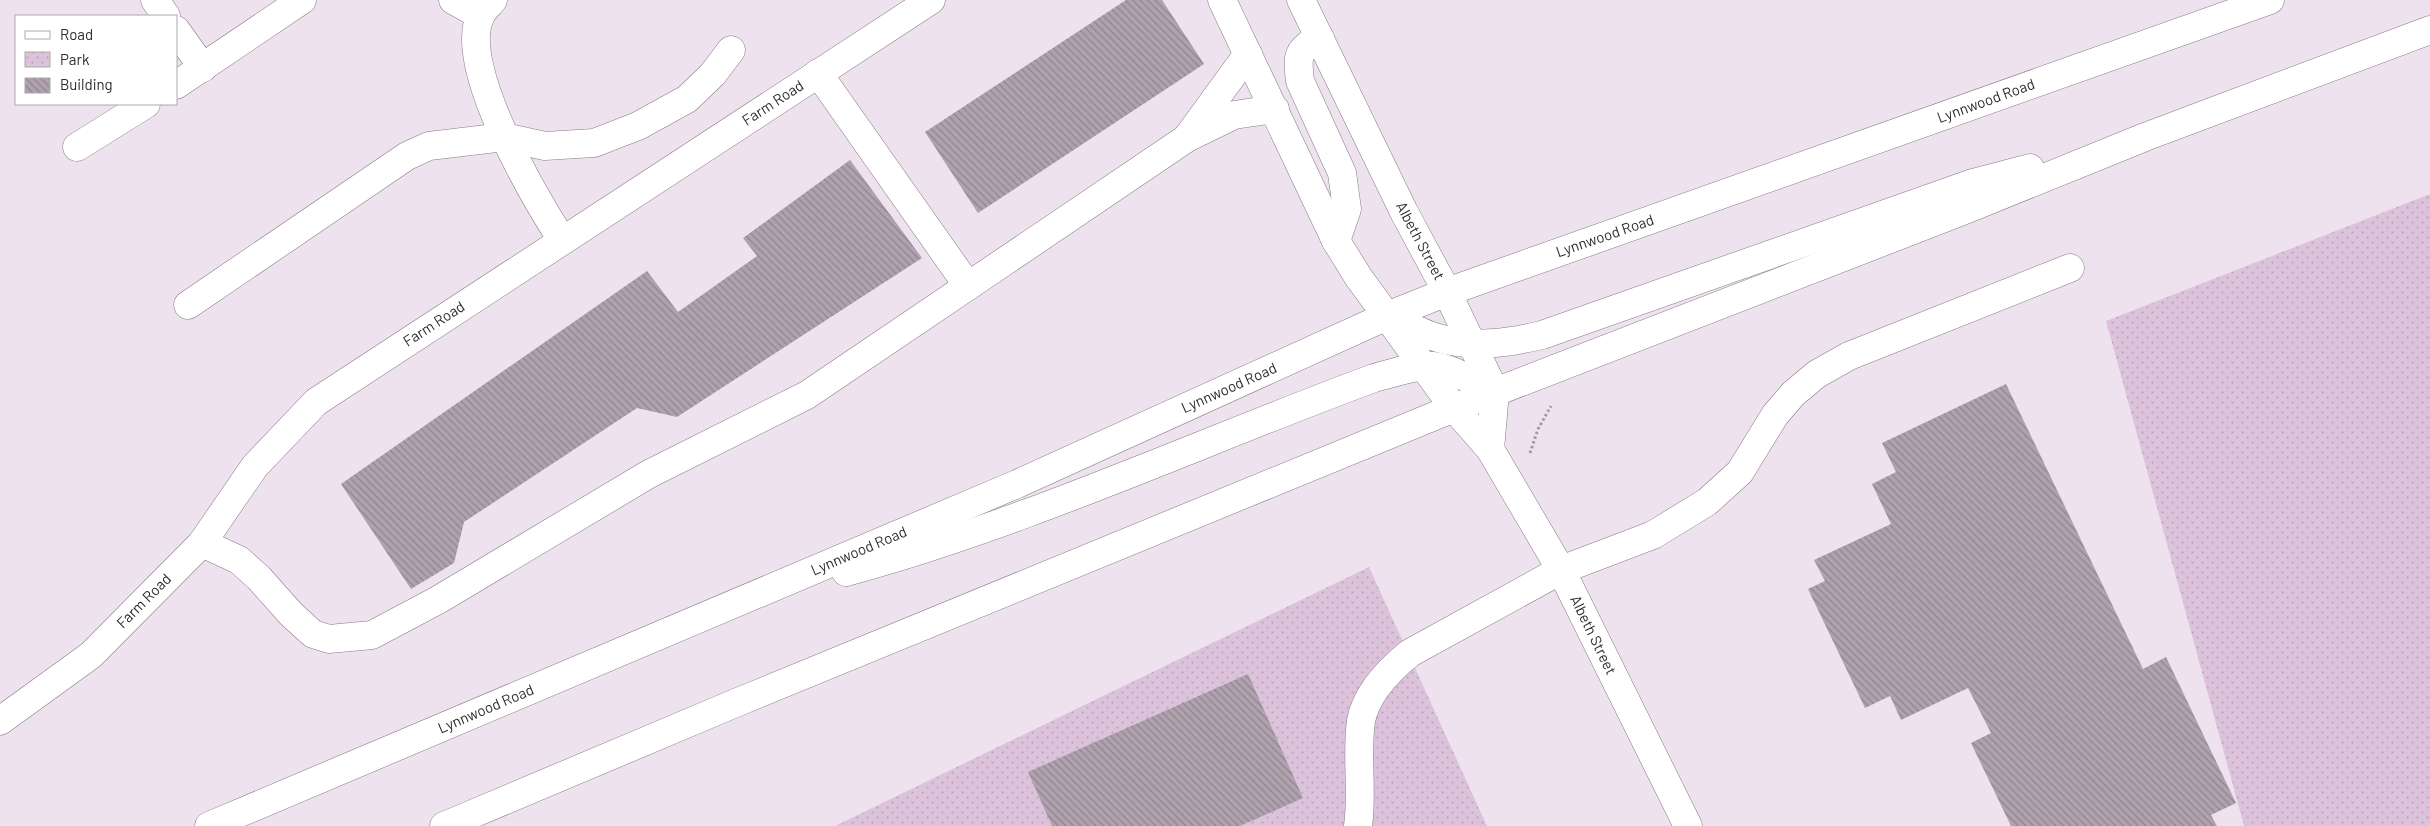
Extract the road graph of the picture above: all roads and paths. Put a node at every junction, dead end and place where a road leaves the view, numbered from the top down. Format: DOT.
graph roads {
  1 [pos="155,0"];
  2 [pos="302,0"];
  3 [pos="453,0"];
  4 [pos="930,0"];
  5 [pos="1222,0"];
  6 [pos="1301,0"];
  7 [pos="2264,1"];
  8 [pos="487,8"];
  9 [pos="165,15"];
  10 [pos="2430,30"];
  11 [pos="178,33"];
  12 [pos="1320,38"];
  13 [pos="730,50"];
  14 [pos="1248,54"];
  15 [pos="202,68"];
  16 [pos="818,73"];
  17 [pos="178,84"];
  18 [pos="144,105"];
  19 [pos="1275,109"];
  20 [pos="504,137"];
  21 [pos="2144,137"];
  22 [pos="1187,138"];
  23 [pos="77,147"];
  24 [pos="562,240"];
  25 [pos="1336,241"];
  26 [pos="2070,268"];
  27 [pos="968,286"];
  28 [pos="1447,292"];
  29 [pos="188,305"];
  30 [pos="1387,316"];
  31 [pos="1471,343"];
  32 [pos="1423,366"];
  33 [pos="1495,392"];
  34 [pos="1554,400"];
  35 [pos="1454,408"];
  36 [pos="1490,449"];
  37 [pos="1529,456"];
  38 [pos="202,543"];
  39 [pos="1561,570"];
  40 [pos="743,600"];
  41 [pos="0,721"];
  42 [pos="208,826"];
  43 [pos="444,826"];
  44 [pos="1358,826"];
  45 [pos="1688,826"];
  1 -- 9 [label="main road"];
  2 -- 15 [label="main road"];
  3 -- 8 [label="main road"];
  4 -- 16 [label="main road, Farm Road"];
  5 -- 14 [label="main road, Albeth Street"];
  6 -- 12 [label="main road, Albeth Street"];
  7 -- 28 [label="main road, Lynnwood Road"];
  8 -- 20 [label="main road"];
  10 -- 21 [label="main road"];
  11 -- 15 [label="main road"];
  12 -- 25 [label="main road"];
  12 -- 28 [label="main road, Albeth Street"];
  13 -- 20 [label="main road"];
  14 -- 19 [label="main road, Albeth Street"];
  14 -- 22 [label="main road"];
  15 -- 17 [label="main road"];
  16 -- 24 [label="main road, Farm Road"];
  16 -- 27 [label="main road"];
  18 -- 23 [label="main road"];
  19 -- 22 [label="main road"];
  19 -- 25 [label="main road, Albeth Street"];
  20 -- 24 [label="main road"];
  20 -- 29 [label="main road"];
  21 -- 31 [label="main road"];
  21 -- 33 [label="main road"];
  22 -- 27 [label="main road"];
  24 -- 38 [label="main road, Farm Road"];
  25 -- 30 [label="main road, Albeth Street"];
  26 -- 39 [label="main road"];
  27 -- 38 [label="main road"];
  28 -- 30 [label="main road, Lynnwood Road"];
  28 -- 31 [label="main road, Albeth Street"];
  30 -- 31 [label="main road"];
  30 -- 32 [label="main road, Albeth Street"];
  30 -- 40 [label="main road, Lynnwood Road"];
  31 -- 33 [label="main road, Albeth Street"];
  32 -- 33 [label="main road"];
  32 -- 35 [label="main road, Albeth Street"];
  32 -- 40 [label="main road"];
  33 -- 35 [label="main road"];
  33 -- 36 [label="main road"];
  34 -- 37 [label="path"];
  35 -- 36 [label="main road, Albeth Street"];
  35 -- 43 [label="main road"];
  36 -- 39 [label="main road, Albeth Street"];
  38 -- 41 [label="main road, Farm Road"];
  39 -- 44 [label="main road"];
  39 -- 45 [label="main road, Albeth Street"];
  40 -- 42 [label="main road, Lynnwood Road"];
}
